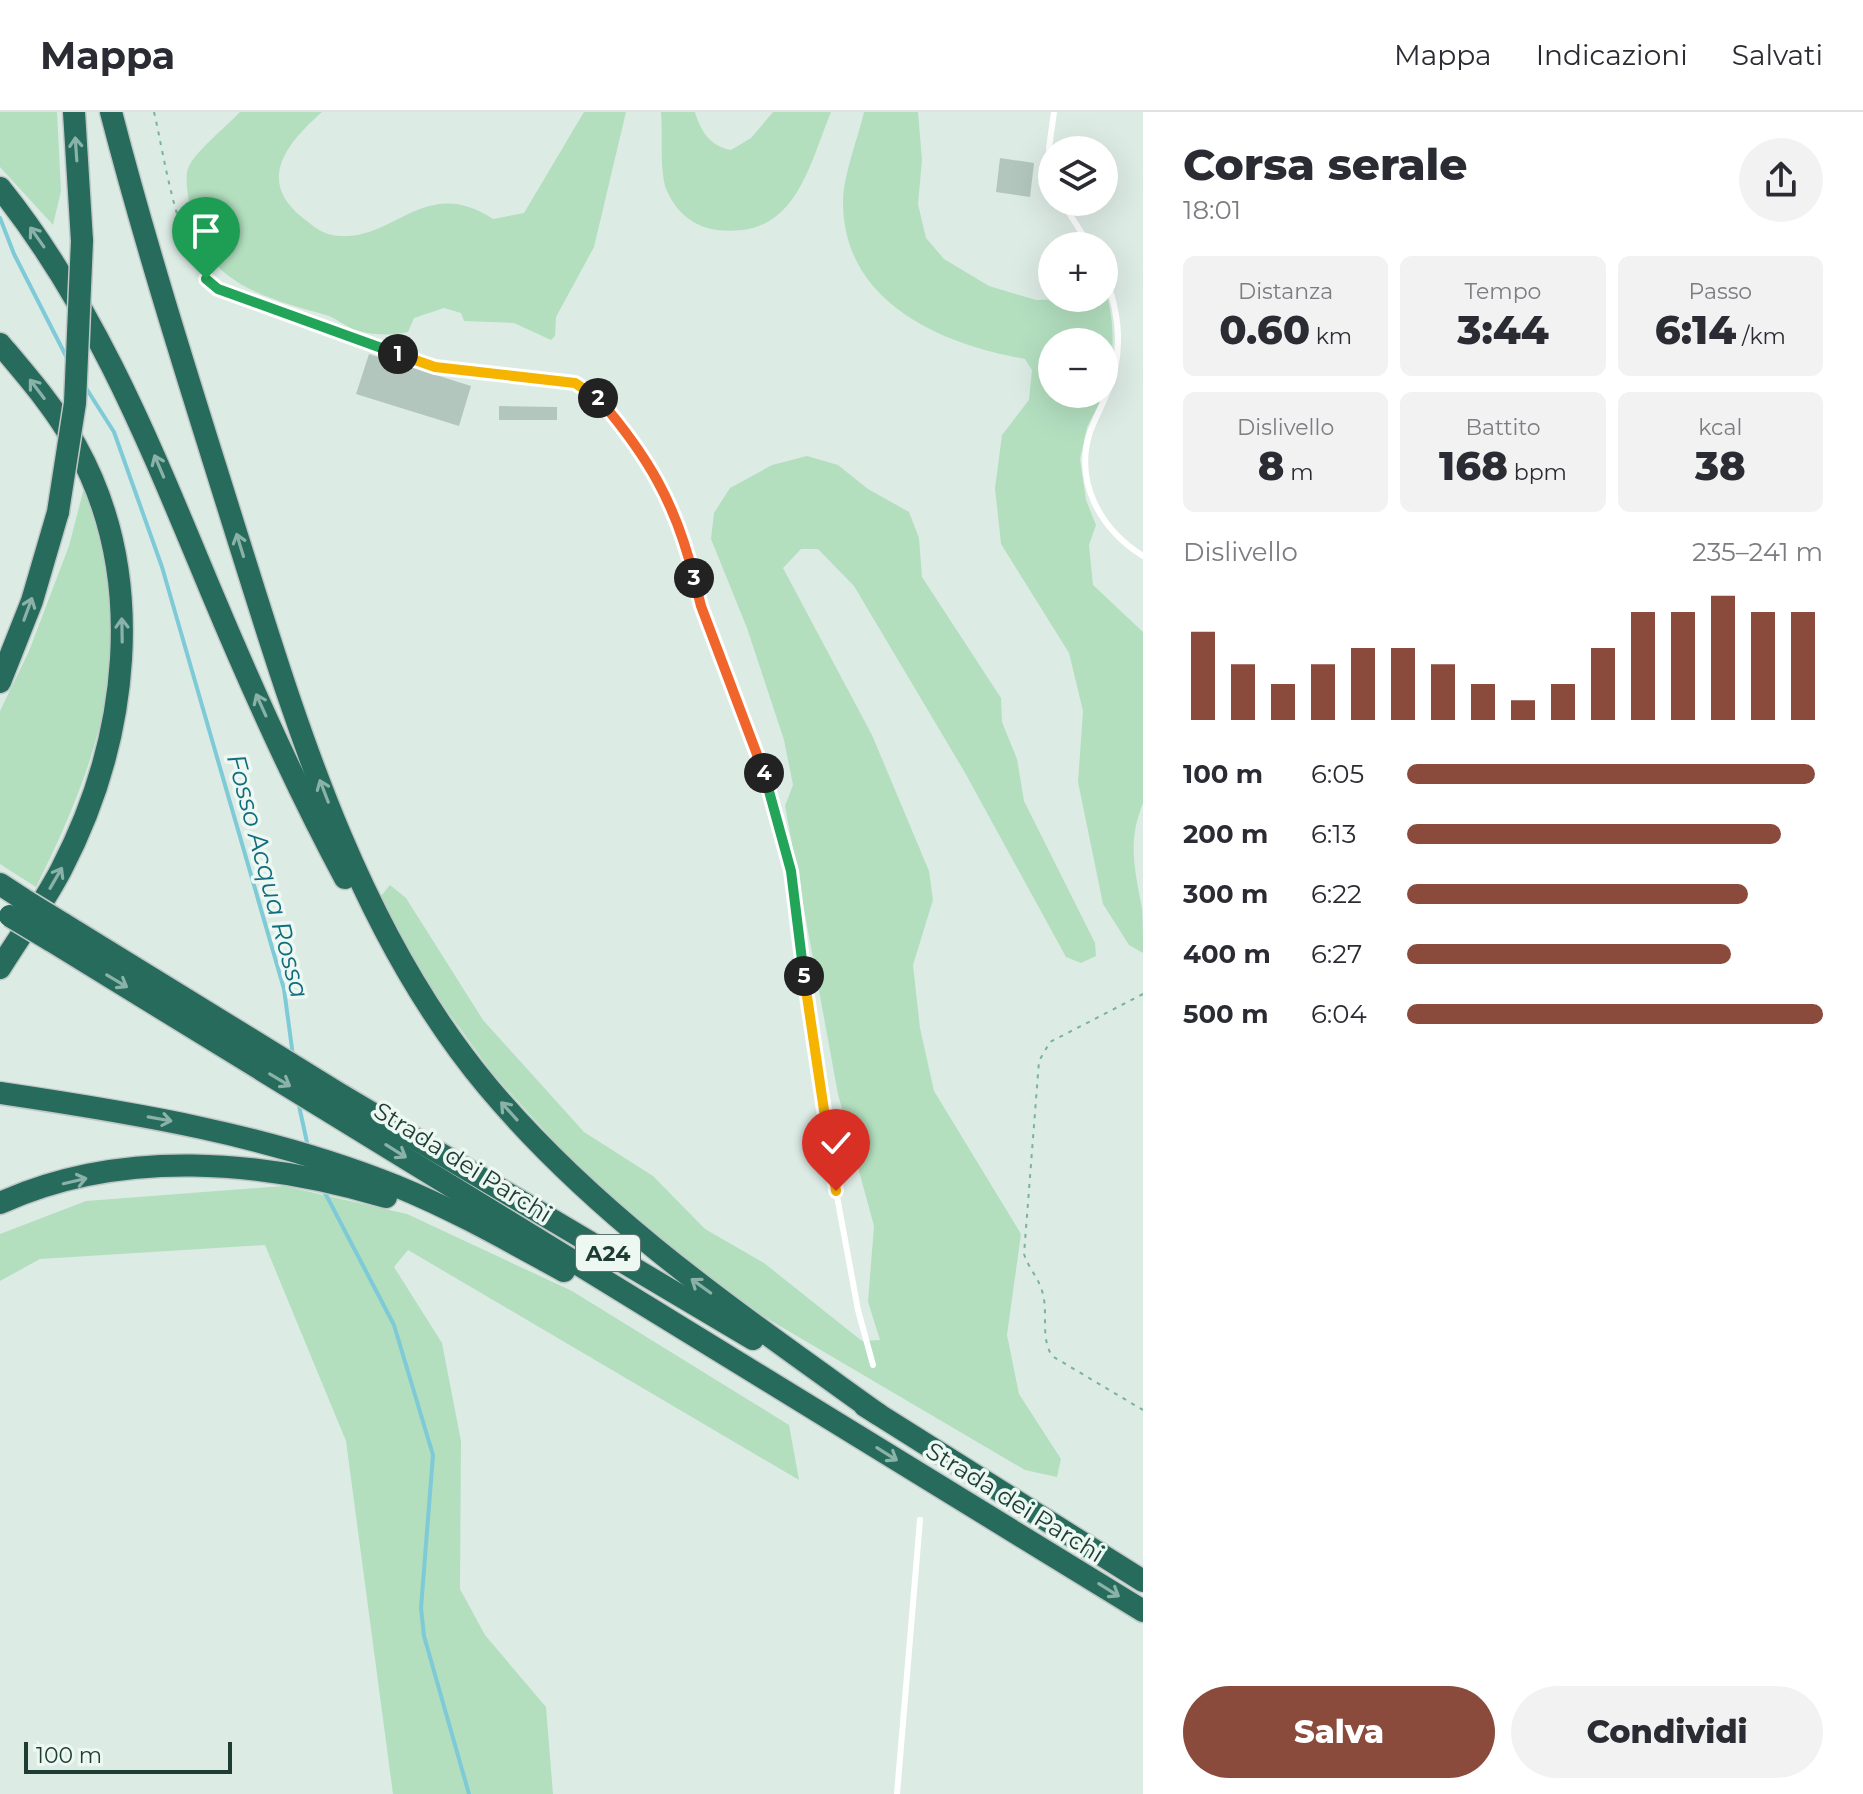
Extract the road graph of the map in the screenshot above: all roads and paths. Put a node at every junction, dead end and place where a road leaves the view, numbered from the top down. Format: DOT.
graph roads {
  1 [pos="74,112"];
  2 [pos="111,112"];
  3 [pos="154,112"];
  4 [pos="1054,112"];
  5 [pos="1051,136"];
  6 [pos="0,188"];
  7 [pos="1115,312"];
  8 [pos="0,344"];
  9 [pos="435,367"];
  10 [pos="1143,556"];
  11 [pos="0,682"];
  12 [pos="0,884"];
  13 [pos="11,908"];
  14 [pos="0,968"];
  15 [pos="1143,994"];
  16 [pos="435,1017"];
  17 [pos="0,1093"];
  18 [pos="334,1101"];
  19 [pos="335,1173"];
  20 [pos="0,1203"];
  21 [pos="873,1365"];
  22 [pos="1143,1410"];
  23 [pos="821,1413"];
  24 [pos="878,1414"];
  25 [pos="920,1520"];
  26 [pos="1143,1581"];
  27 [pos="1143,1611"];
  28 [pos="897,1794"];
  11 -- 1 [label="highway, one-way, bridge"];
  16 -- 2 [label="highway, one-way"];
  3 -- 9 [label="path"];
  4 -- 5 [label="lane"];
  16 -- 6 [label="highway, one-way"];
  7 -- 10 [label="lane"];
  14 -- 8 [label="highway, one-way"];
  9 -- 21 [label="lane"];
  12 -- 13 [label="highway, Strada dei Parchi / A24"];
  13 -- 18 [label="highway, Strada dei Parchi / A24, bridge"];
  15 -- 22 [label="path"];
  24 -- 16 [label="highway, one-way"];
  17 -- 19 [label="highway, one-way"];
  18 -- 23 [label="highway, Strada dei Parchi / A24, one-way"];
  18 -- 24 [label="highway, Strada dei Parchi / A24"];
  20 -- 19 [label="highway, one-way"];
  19 -- 23 [label="highway"];
  23 -- 27 [label="highway, Strada dei Parchi / A24, one-way"];
  24 -- 26 [label="highway, Strada dei Parchi / A24"];
  25 -- 28 [label="lane"];
}
